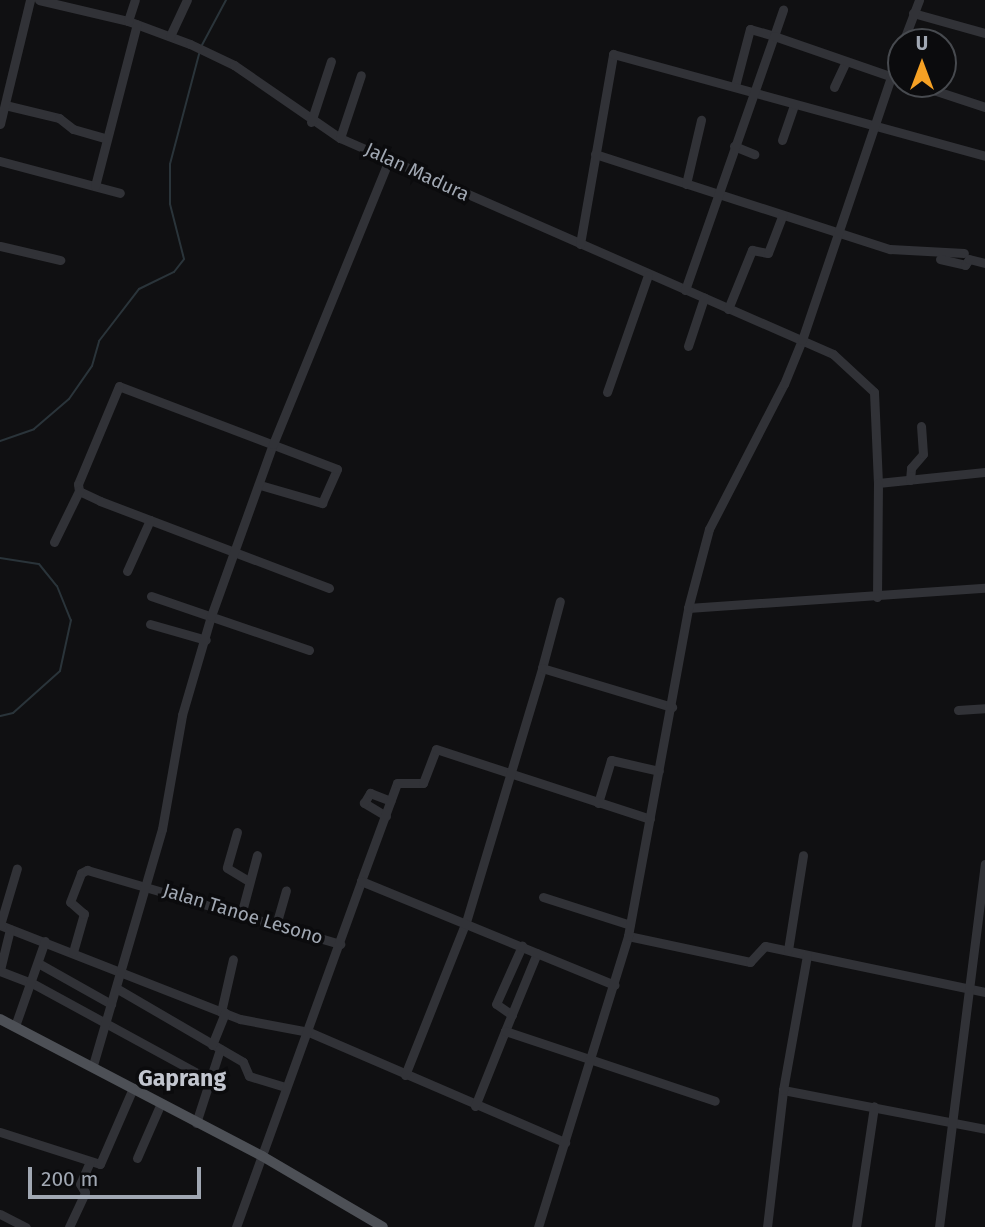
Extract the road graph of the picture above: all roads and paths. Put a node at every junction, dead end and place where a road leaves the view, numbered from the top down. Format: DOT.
graph roads {
  1 [pos="30,0"];
  2 [pos="39,0"];
  3 [pos="135,0"];
  4 [pos="187,0"];
  5 [pos="919,0"];
  6 [pos="783,10"];
  7 [pos="913,13"];
  8 [pos="133,23"];
  9 [pos="908,28"];
  10 [pos="985,33"];
  11 [pos="170,36"];
  12 [pos="774,36"];
  13 [pos="331,61"];
  14 [pos="845,62"];
  15 [pos="361,75"];
  16 [pos="887,75"];
  17 [pos="0,84"];
  18 [pos="10,86"];
  19 [pos="735,86"];
  20 [pos="834,87"];
  21 [pos="887,87"];
  22 [pos="754,92"];
  23 [pos="957,98"];
  24 [pos="794,105"];
  25 [pos="985,107"];
  26 [pos="3,110"];
  27 [pos="701,120"];
  28 [pos="311,122"];
  29 [pos="0,124"];
  30 [pos="874,124"];
  31 [pos="340,138"];
  32 [pos="107,139"];
  33 [pos="782,140"];
  34 [pos="734,146"];
  35 [pos="754,153"];
  36 [pos="595,154"];
  37 [pos="985,156"];
  38 [pos="390,158"];
  39 [pos="0,161"];
  40 [pos="686,184"];
  41 [pos="95,186"];
  42 [pos="120,193"];
  43 [pos="716,194"];
  44 [pos="782,216"];
  45 [pos="837,234"];
  46 [pos="580,244"];
  47 [pos="0,246"];
  48 [pos="964,253"];
  49 [pos="940,259"];
  50 [pos="60,260"];
  51 [pos="985,263"];
  52 [pos="648,275"];
  53 [pos="685,290"];
  54 [pos="704,298"];
  55 [pos="728,309"];
  56 [pos="802,340"];
  57 [pos="688,346"];
  58 [pos="607,392"];
  59 [pos="920,426"];
  60 [pos="273,444"];
  61 [pos="985,472"];
  62 [pos="910,480"];
  63 [pos="878,483"];
  64 [pos="260,485"];
  65 [pos="79,491"];
  66 [pos="150,520"];
  67 [pos="54,542"];
  68 [pos="235,553"];
  69 [pos="127,571"];
  70 [pos="330,588"];
  71 [pos="985,588"];
  72 [pos="151,596"];
  73 [pos="877,597"];
  74 [pos="560,601"];
  75 [pos="688,608"];
  76 [pos="212,616"];
  77 [pos="150,624"];
  78 [pos="206,640"];
  79 [pos="309,650"];
  80 [pos="542,668"];
  81 [pos="672,707"];
  82 [pos="985,708"];
  83 [pos="958,710"];
  84 [pos="659,771"];
  85 [pos="509,772"];
  86 [pos="391,802"];
  87 [pos="598,803"];
  88 [pos="386,816"];
  89 [pos="650,819"];
  90 [pos="237,832"];
  91 [pos="257,855"];
  92 [pos="803,855"];
  93 [pos="985,864"];
  94 [pos="17,868"];
  95 [pos="249,881"];
  96 [pos="361,881"];
  97 [pos="147,884"];
  98 [pos="286,890"];
  99 [pos="543,897"];
  100 [pos="240,915"];
  101 [pos="466,922"];
  102 [pos="0,925"];
  103 [pos="276,925"];
  104 [pos="630,925"];
  105 [pos="10,929"];
  106 [pos="981,932"];
  107 [pos="628,936"];
  108 [pos="45,941"];
  109 [pos="340,944"];
  110 [pos="522,946"];
  111 [pos="788,950"];
  112 [pos="73,952"];
  113 [pos="537,953"];
  114 [pos="807,955"];
  115 [pos="233,959"];
  116 [pos="38,963"];
  117 [pos="0,970"];
  118 [pos="122,971"];
  119 [pos="32,983"];
  120 [pos="614,985"];
  121 [pos="116,988"];
  122 [pos="968,989"];
  123 [pos="985,992"];
  124 [pos="111,1004"];
  125 [pos="223,1012"];
  126 [pos="512,1015"];
  127 [pos="0,1019"];
  128 [pos="105,1023"];
  129 [pos="15,1026"];
  130 [pos="505,1031"];
  131 [pos="309,1032"];
  132 [pos="216,1047"];
  133 [pos="591,1062"];
  134 [pos="93,1065"];
  135 [pos="405,1075"];
  136 [pos="212,1081"];
  137 [pos="284,1087"];
  138 [pos="133,1088"];
  139 [pos="783,1090"];
  140 [pos="715,1101"];
  141 [pos="161,1104"];
  142 [pos="475,1106"];
  143 [pos="874,1106"];
  144 [pos="196,1123"];
  145 [pos="955,1123"];
  146 [pos="985,1129"];
  147 [pos="0,1132"];
  148 [pos="565,1142"];
  149 [pos="262,1156"];
  150 [pos="137,1158"];
  151 [pos="90,1161"];
  152 [pos="0,1214"];
  153 [pos="381,1226"];
  154 [pos="26,1227"];
  155 [pos="69,1227"];
  156 [pos="236,1227"];
  157 [pos="538,1227"];
  158 [pos="767,1227"];
  159 [pos="856,1227"];
  160 [pos="939,1227"];
  1 -- 18 [label="street"];
  2 -- 8 [label="street, Jalan Madura"];
  3 -- 8 [label="street"];
  4 -- 11 [label="street"];
  5 -- 7 [label="street"];
  6 -- 12 [label="street"];
  7 -- 9 [label="street"];
  7 -- 10 [label="street"];
  8 -- 11 [label="street, Jalan Madura"];
  8 -- 32 [label="street"];
  11 -- 28 [label="street, Jalan Madura"];
  12 -- 14 [label="street"];
  12 -- 19 [label="street"];
  12 -- 22 [label="street"];
  13 -- 28 [label="street"];
  14 -- 16 [label="street"];
  14 -- 20 [label="street"];
  15 -- 31 [label="street"];
  17 -- 18 [label="street"];
  18 -- 26 [label="street"];
  19 -- 22 [label="street"];
  19 -- 36 [label="street"];
  21 -- 30 [label="street"];
  22 -- 24 [label="street"];
  22 -- 34 [label="street"];
  23 -- 25 [label="street"];
  24 -- 30 [label="street"];
  24 -- 33 [label="street"];
  26 -- 29 [label="street"];
  26 -- 32 [label="street"];
  27 -- 40 [label="street"];
  28 -- 31 [label="street, Jalan Madura"];
  30 -- 37 [label="street"];
  30 -- 45 [label="street"];
  31 -- 38 [label="street, Jalan Madura"];
  32 -- 41 [label="street"];
  34 -- 35 [label="street"];
  34 -- 43 [label="street"];
  36 -- 40 [label="street"];
  36 -- 46 [label="street"];
  38 -- 46 [label="street, Jalan Madura"];
  38 -- 60 [label="street"];
  39 -- 41 [label="street"];
  40 -- 43 [label="street"];
  41 -- 42 [label="street"];
  43 -- 44 [label="street"];
  43 -- 53 [label="street"];
  44 -- 45 [label="street"];
  44 -- 55 [label="street"];
  45 -- 48 [label="street"];
  45 -- 56 [label="street"];
  46 -- 52 [label="street, Jalan Madura"];
  47 -- 50 [label="street"];
  49 -- 51 [label="street"];
  52 -- 53 [label="street, Jalan Madura"];
  52 -- 58 [label="street"];
  53 -- 54 [label="street, Jalan Madura"];
  54 -- 55 [label="street, Jalan Madura"];
  54 -- 57 [label="street"];
  55 -- 56 [label="street, Jalan Madura"];
  56 -- 63 [label="street, Jalan Madura"];
  56 -- 75 [label="street"];
  59 -- 62 [label="street"];
  60 -- 64 [label="street"];
  60 -- 64 [label="street"];
  60 -- 65 [label="street"];
  61 -- 62 [label="street"];
  62 -- 63 [label="street"];
  63 -- 73 [label="street, Jalan Madura"];
  64 -- 68 [label="street"];
  65 -- 66 [label="street"];
  65 -- 67 [label="street"];
  66 -- 68 [label="street"];
  66 -- 69 [label="street"];
  68 -- 70 [label="street"];
  68 -- 76 [label="street"];
  71 -- 73 [label="street"];
  72 -- 76 [label="street"];
  73 -- 75 [label="street"];
  74 -- 80 [label="street"];
  75 -- 81 [label="street"];
  76 -- 78 [label="street"];
  76 -- 79 [label="street"];
  77 -- 78 [label="street"];
  78 -- 97 [label="street"];
  80 -- 81 [label="street"];
  80 -- 85 [label="street"];
  81 -- 84 [label="street"];
  82 -- 83 [label="street"];
  84 -- 87 [label="street"];
  84 -- 89 [label="street"];
  85 -- 86 [label="street"];
  85 -- 87 [label="street"];
  85 -- 101 [label="street"];
  86 -- 88 [label="street"];
  86 -- 88 [label="street"];
  87 -- 89 [label="street"];
  88 -- 96 [label="street"];
  89 -- 104 [label="street"];
  90 -- 95 [label="street"];
  91 -- 95 [label="street"];
  92 -- 111 [label="street"];
  93 -- 106 [label="street"];
  94 -- 102 [label="street"];
  95 -- 100 [label="street"];
  96 -- 101 [label="street"];
  96 -- 109 [label="street"];
  97 -- 100 [label="street, Jalan Tanoe Lesono"];
  97 -- 112 [label="street, Jalan Tanoe Lesono"];
  97 -- 118 [label="street"];
  98 -- 103 [label="street"];
  99 -- 104 [label="street"];
  100 -- 103 [label="street, Jalan Tanoe Lesono"];
  101 -- 110 [label="street"];
  101 -- 135 [label="street"];
  102 -- 105 [label="street"];
  103 -- 109 [label="street, Jalan Tanoe Lesono"];
  104 -- 107 [label="street"];
  105 -- 108 [label="street"];
  105 -- 117 [label="street"];
  106 -- 122 [label="street"];
  107 -- 111 [label="street"];
  107 -- 120 [label="street"];
  108 -- 112 [label="street"];
  108 -- 116 [label="street"];
  109 -- 131 [label="street"];
  110 -- 113 [label="street"];
  110 -- 126 [label="street"];
  111 -- 114 [label="street"];
  112 -- 118 [label="street"];
  113 -- 120 [label="street"];
  113 -- 126 [label="street"];
  114 -- 122 [label="street"];
  114 -- 139 [label="street"];
  115 -- 125 [label="street"];
  116 -- 119 [label="street"];
  116 -- 124 [label="street"];
  117 -- 119 [label="street"];
  118 -- 121 [label="street"];
  118 -- 125 [label="street"];
  119 -- 128 [label="street"];
  119 -- 129 [label="street"];
  120 -- 133 [label="street"];
  121 -- 124 [label="street"];
  121 -- 132 [label="street"];
  122 -- 123 [label="street"];
  122 -- 145 [label="street"];
  124 -- 128 [label="street"];
  125 -- 131 [label="street"];
  125 -- 132 [label="street"];
  126 -- 130 [label="street"];
  127 -- 129 [label="main road"];
  128 -- 134 [label="street"];
  128 -- 136 [label="street"];
  129 -- 134 [label="main road"];
  130 -- 133 [label="street"];
  130 -- 142 [label="street"];
  131 -- 135 [label="street"];
  131 -- 137 [label="street"];
  132 -- 136 [label="street"];
  132 -- 137 [label="street"];
  133 -- 140 [label="street"];
  133 -- 148 [label="street"];
  134 -- 138 [label="main road"];
  135 -- 142 [label="street"];
  136 -- 144 [label="street"];
  137 -- 149 [label="street"];
  138 -- 141 [label="main road"];
  138 -- 151 [label="street"];
  139 -- 143 [label="street"];
  139 -- 158 [label="street"];
  141 -- 144 [label="main road"];
  141 -- 150 [label="street"];
  142 -- 148 [label="street"];
  143 -- 145 [label="street"];
  143 -- 159 [label="street"];
  144 -- 149 [label="main road"];
  145 -- 146 [label="street"];
  145 -- 160 [label="street"];
  147 -- 151 [label="street"];
  148 -- 157 [label="street"];
  149 -- 153 [label="main road"];
  149 -- 156 [label="street"];
  151 -- 155 [label="street"];
  152 -- 154 [label="street"];
}
